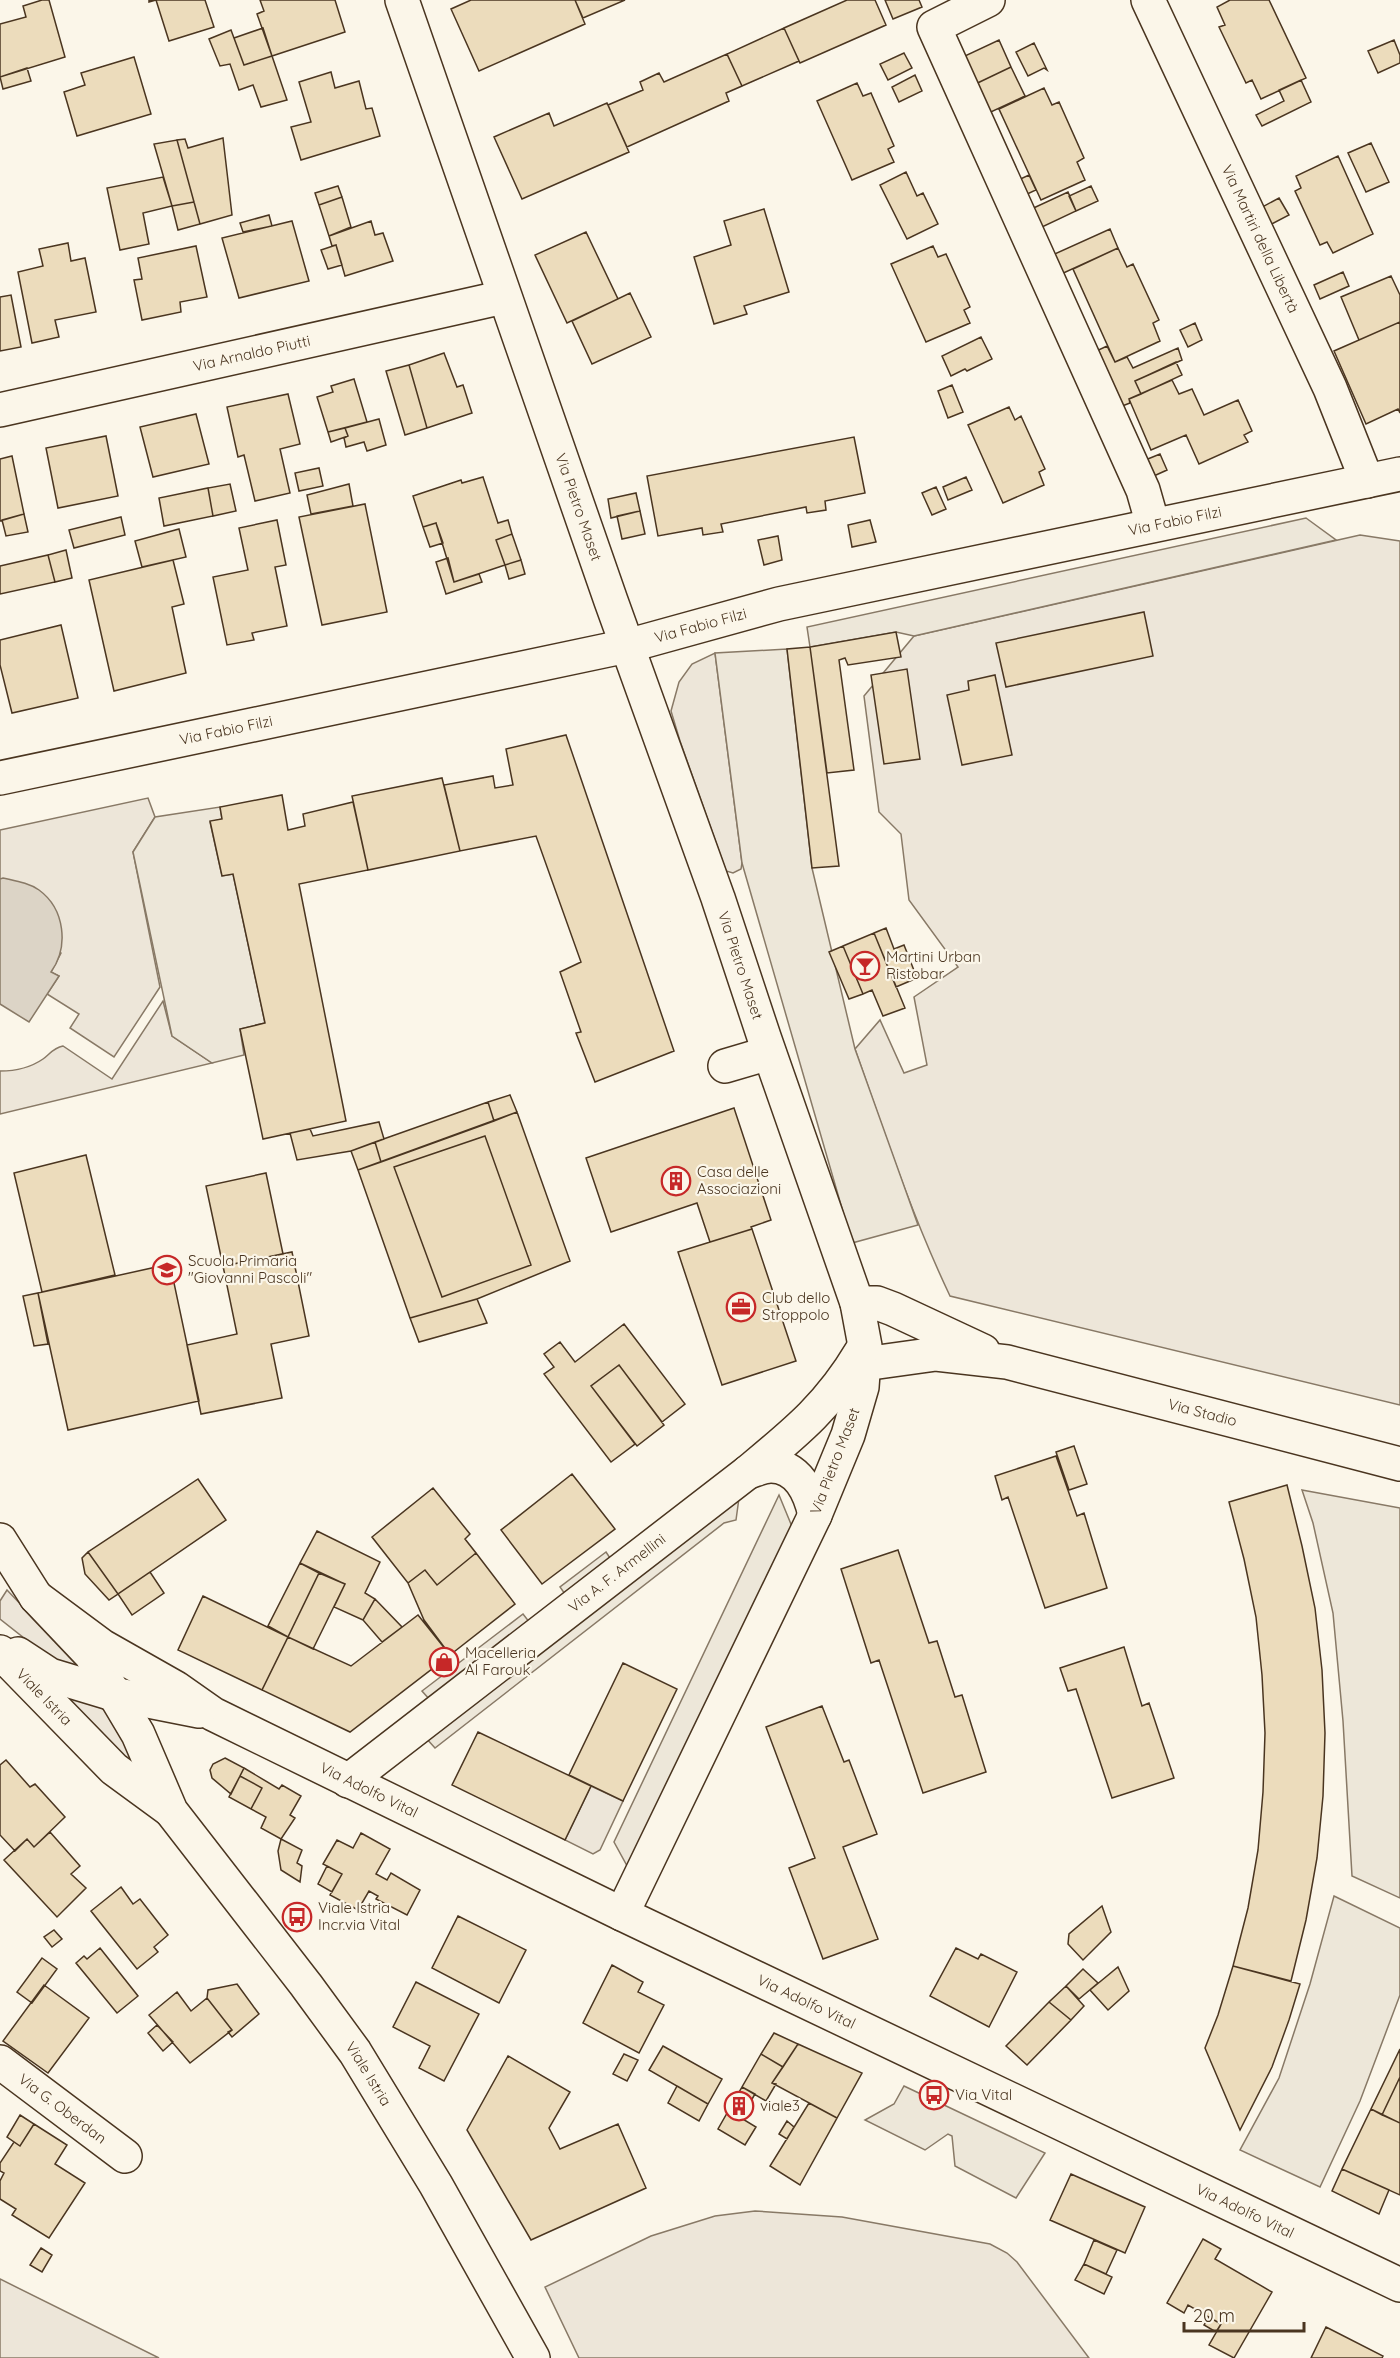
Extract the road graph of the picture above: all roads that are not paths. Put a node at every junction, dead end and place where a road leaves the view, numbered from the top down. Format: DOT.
graph roads {
  1 [pos="402,0"];
  2 [pos="988,0"];
  3 [pos="1148,0"];
  4 [pos="504,297"];
  5 [pos="0,410"];
  6 [pos="1400,474"];
  7 [pos="1367,480"];
  8 [pos="1153,525"];
  9 [pos="627,646"];
  10 [pos="0,778"];
  11 [pos="769,1053"];
  12 [pos="724,1066"];
  13 [pos="857,1303"];
  14 [pos="864,1355"];
  15 [pos="1007,1362"];
  16 [pos="1400,1464"];
  17 [pos="748,1472"];
  18 [pos="815,1515"];
  19 [pos="0,1540"];
  20 [pos="36,1597"];
  21 [pos="0,1642"];
  22 [pos="0,1652"];
  23 [pos="113,1694"];
  24 [pos="213,1714"];
  25 [pos="348,1781"];
  26 [pos="171,1811"];
  27 [pos="622,1914"];
  28 [pos="0,2062"];
  29 [pos="125,2156"];
  30 [pos="1400,2284"];
  31 [pos="529,2350"];
  1 -- 4 [label="street, Via Pietro Maset"];
  2 -- 8 [label="street"];
  3 -- 7 [label="street, Via Martiri della Libertà"];
  4 -- 5 [label="street, Via Arnaldo Piutti"];
  4 -- 9 [label="street, Via Pietro Maset"];
  6 -- 7 [label="street, Via Fabio Filzi"];
  7 -- 8 [label="street, Via Fabio Filzi"];
  8 -- 9 [label="street, Via Fabio Filzi"];
  9 -- 10 [label="street, Via Fabio Filzi"];
  9 -- 11 [label="street, Via Pietro Maset"];
  11 -- 12 [label="street"];
  11 -- 13 [label="street, Via Pietro Maset"];
  13 -- 14 [label="street, Via Pietro Maset"];
  13 -- 15 [label="street, Via Stadio"];
  14 -- 15 [label="street, Via Stadio"];
  14 -- 17 [label="street, Via A. F. Armellini"];
  14 -- 18 [label="street, Via Pietro Maset"];
  15 -- 16 [label="street, Via Stadio"];
  17 -- 18 [label="street"];
  17 -- 25 [label="street, Via A. F. Armellini"];
  18 -- 27 [label="street, Via Pietro Maset"];
  19 -- 20 [label="street, Viale Istria"];
  20 -- 23 [label="street, Viale Istria"];
  20 -- 24 [label="street, Via Adolfo Vital"];
  21 -- 23 [label="street, Viale Istria"];
  22 -- 26 [label="street, Viale Istria"];
  23 -- 24 [label="street, Via Adolfo Vital"];
  23 -- 26 [label="street, Viale Istria"];
  24 -- 25 [label="street, Via Adolfo Vital"];
  24 -- 26 [label="street"];
  25 -- 27 [label="street, Via Adolfo Vital"];
  26 -- 31 [label="street, Viale Istria"];
  27 -- 30 [label="street, Via Adolfo Vital"];
  28 -- 29 [label="street, Via G. Oberdan"];
}
